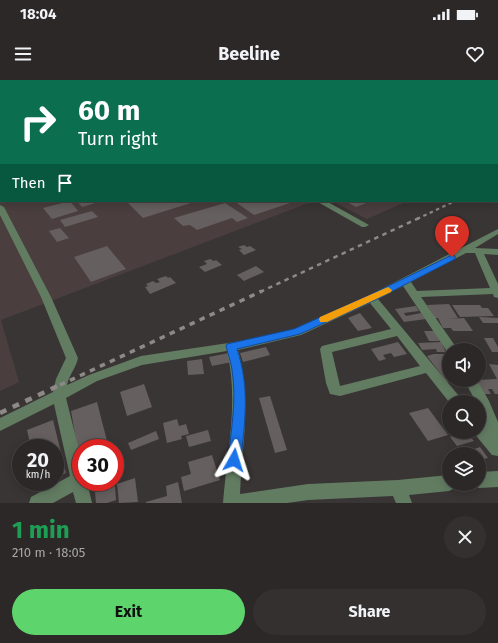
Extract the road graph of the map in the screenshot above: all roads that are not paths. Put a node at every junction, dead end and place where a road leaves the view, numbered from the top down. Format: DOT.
graph roads {
  1 [pos="322,202"];
  2 [pos="0,207"];
  3 [pos="365,225"];
  4 [pos="498,231"];
  5 [pos="465,250"];
  6 [pos="479,252"];
  7 [pos="498,252"];
  8 [pos="405,281"];
  9 [pos="497,293"];
  10 [pos="414,294"];
  11 [pos="372,298"];
  12 [pos="400,331"];
  13 [pos="447,343"];
  14 [pos="231,346"];
  15 [pos="429,368"];
  16 [pos="474,387"];
  17 [pos="59,395"];
  18 [pos="451,395"];
  19 [pos="0,425"];
  20 [pos="486,437"];
  21 [pos="72,450"];
  22 [pos="497,450"];
  23 [pos="498,479"];
  24 [pos="486,480"];
  25 [pos="72,484"];
  26 [pos="442,484"];
  27 [pos="398,488"];
  28 [pos="81,491"];
  29 [pos="279,500"];
  30 [pos="37,503"];
  31 [pos="84,503"];
  32 [pos="232,503"];
  33 [pos="404,503"];
  1 -- 3 [label="street"];
  2 -- 17 [label="street"];
  4 -- 5 [label="street"];
  5 -- 6 [label="street"];
  5 -- 8 [label="street"];
  6 -- 7 [label="street"];
  6 -- 9 [label="street"];
  8 -- 10 [label="street"];
  8 -- 11 [label="street"];
  9 -- 10 [label="street"];
  10 -- 13 [label="street"];
  11 -- 12 [label="street"];
  11 -- 14 [label="street"];
  12 -- 15 [label="street"];
  12 -- 15 [label="street"];
  14 -- 17 [label="street"];
  14 -- 32 [label="street"];
  15 -- 18 [label="street"];
  16 -- 22 [label="street"];
  17 -- 19 [label="street"];
  17 -- 21 [label="street"];
  20 -- 22 [label="street"];
  23 -- 24 [label="street"];
  25 -- 30 [label="street"];
  26 -- 27 [label="street"];
  27 -- 29 [label="street"];
  27 -- 33 [label="street"];
  28 -- 31 [label="street"];
  29 -- 32 [label="street"];
}
